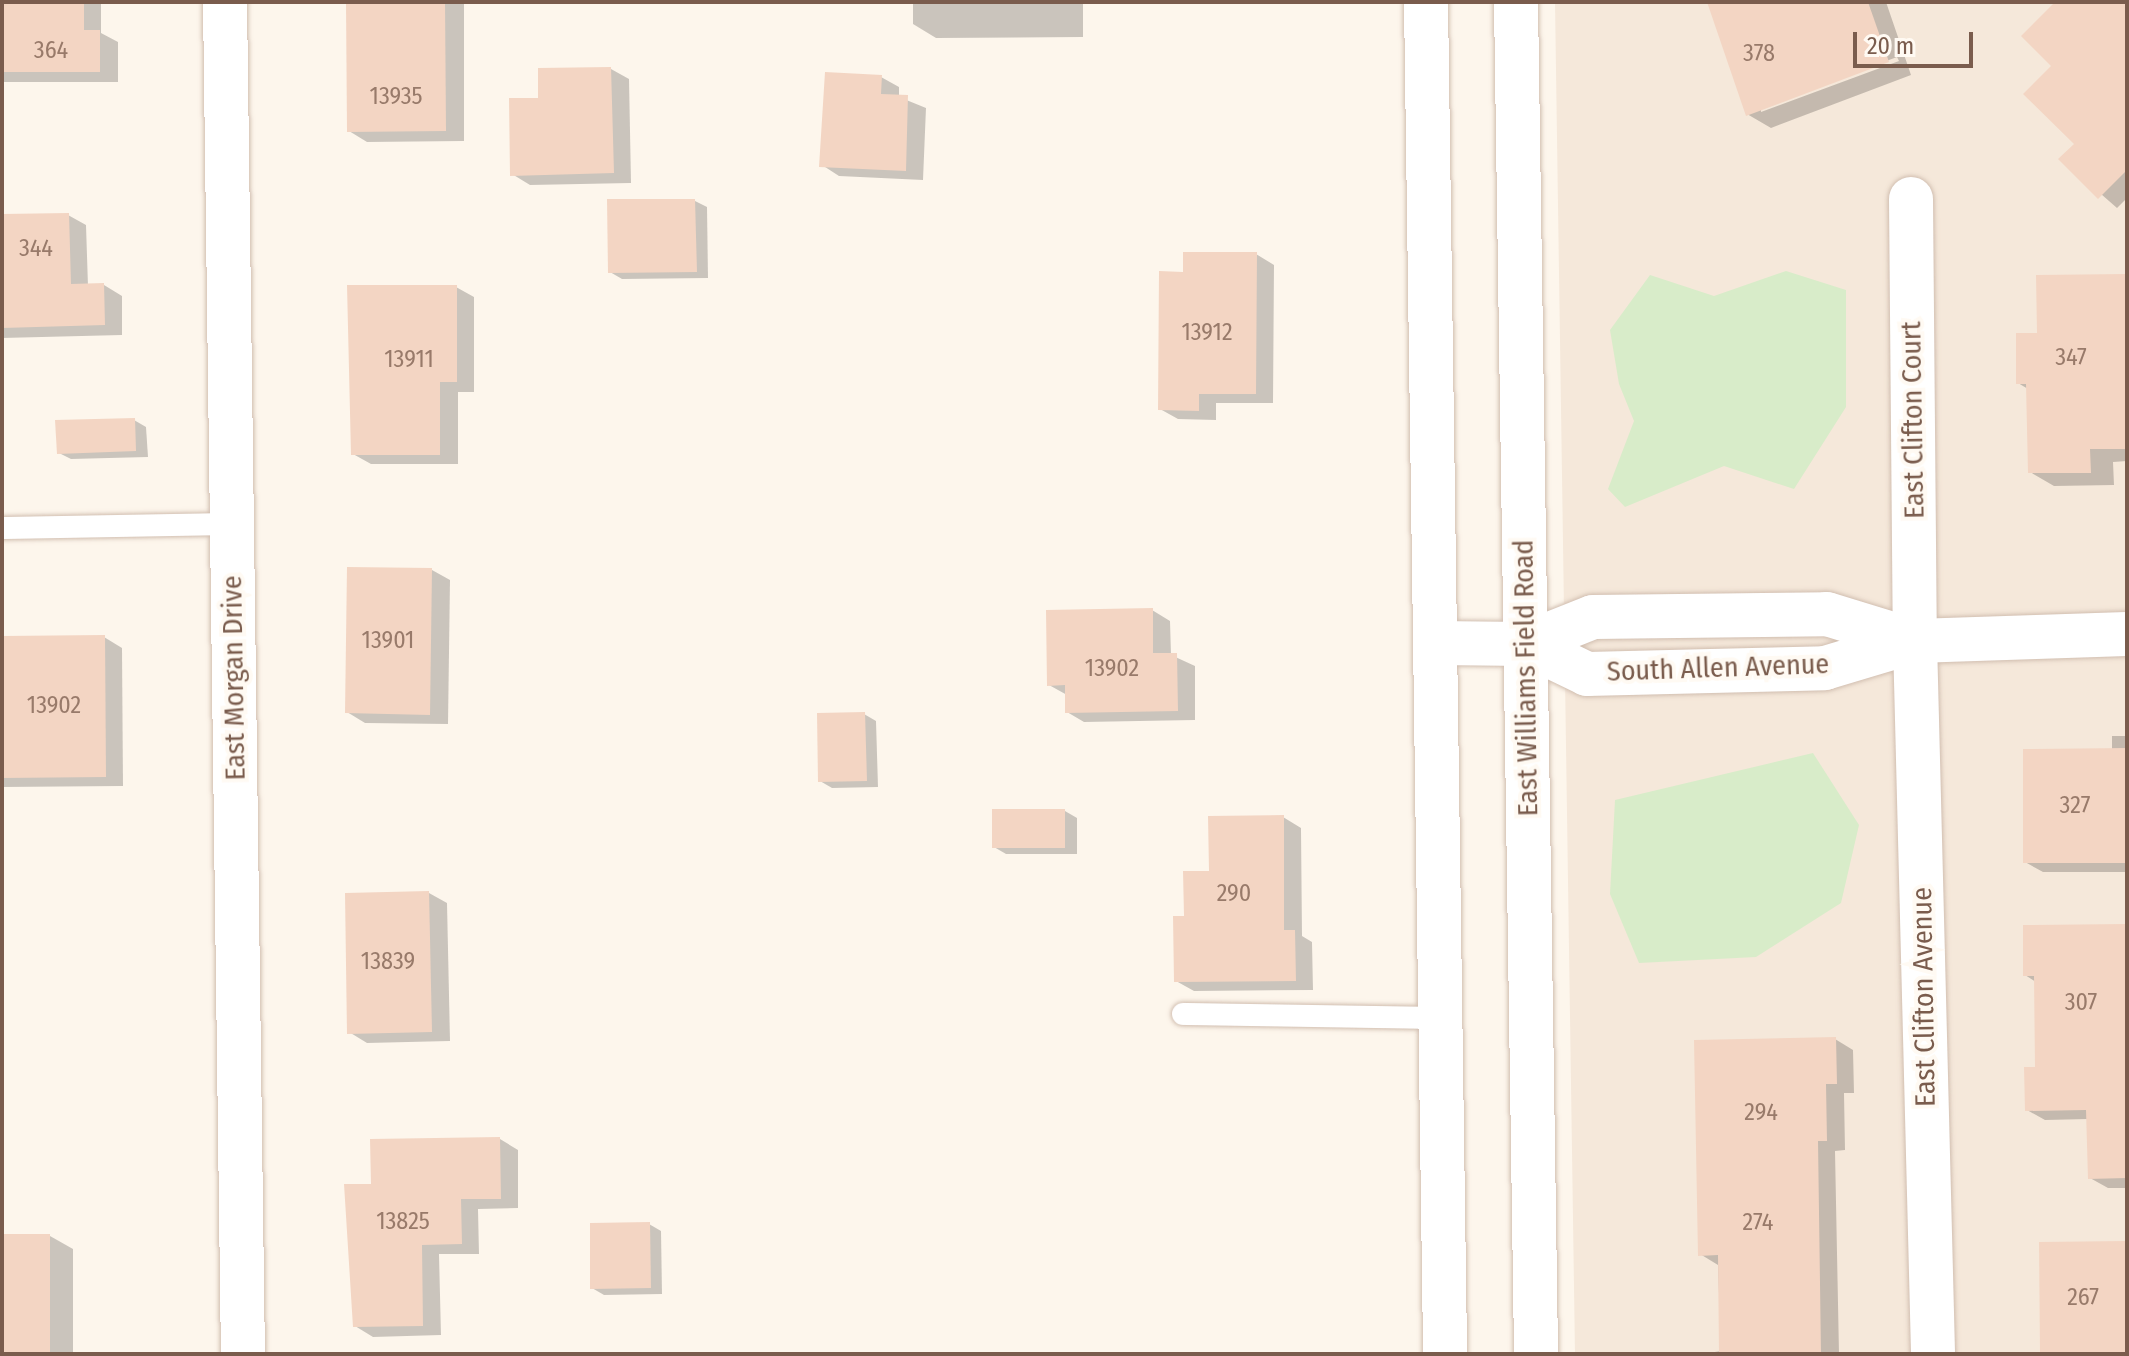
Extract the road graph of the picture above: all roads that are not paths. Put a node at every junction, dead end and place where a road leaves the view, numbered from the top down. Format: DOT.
graph roads {
  1 [pos="225,2"];
  2 [pos="1426,2"];
  3 [pos="1516,2"];
  4 [pos="1911,199"];
  5 [pos="232,524"];
  6 [pos="2,528"];
  7 [pos="2127,634"];
  8 [pos="1915,641"];
  9 [pos="1436,643"];
  10 [pos="1525,644"];
  11 [pos="1183,1014"];
  12 [pos="1443,1018"];
  13 [pos="243,1354"];
  14 [pos="1445,1354"];
  15 [pos="1536,1354"];
  16 [pos="1933,1354"];
  1 -- 5 [label="street, East Morgan Drive"];
  2 -- 9 [label="street"];
  3 -- 10 [label="street, East Williams Field Road"];
  4 -- 8 [label="street, East Clifton Court"];
  5 -- 6 [label="lane"];
  5 -- 13 [label="street, East Morgan Drive"];
  7 -- 8 [label="street, South Allen Avenue"];
  8 -- 10 [label="street, South Allen Avenue"];
  8 -- 16 [label="street, East Clifton Avenue"];
  9 -- 10 [label="street, South Allen Avenue"];
  9 -- 12 [label="street"];
  10 -- 15 [label="street, East Williams Field Road"];
  11 -- 12 [label="lane"];
  12 -- 14 [label="street"];
}
